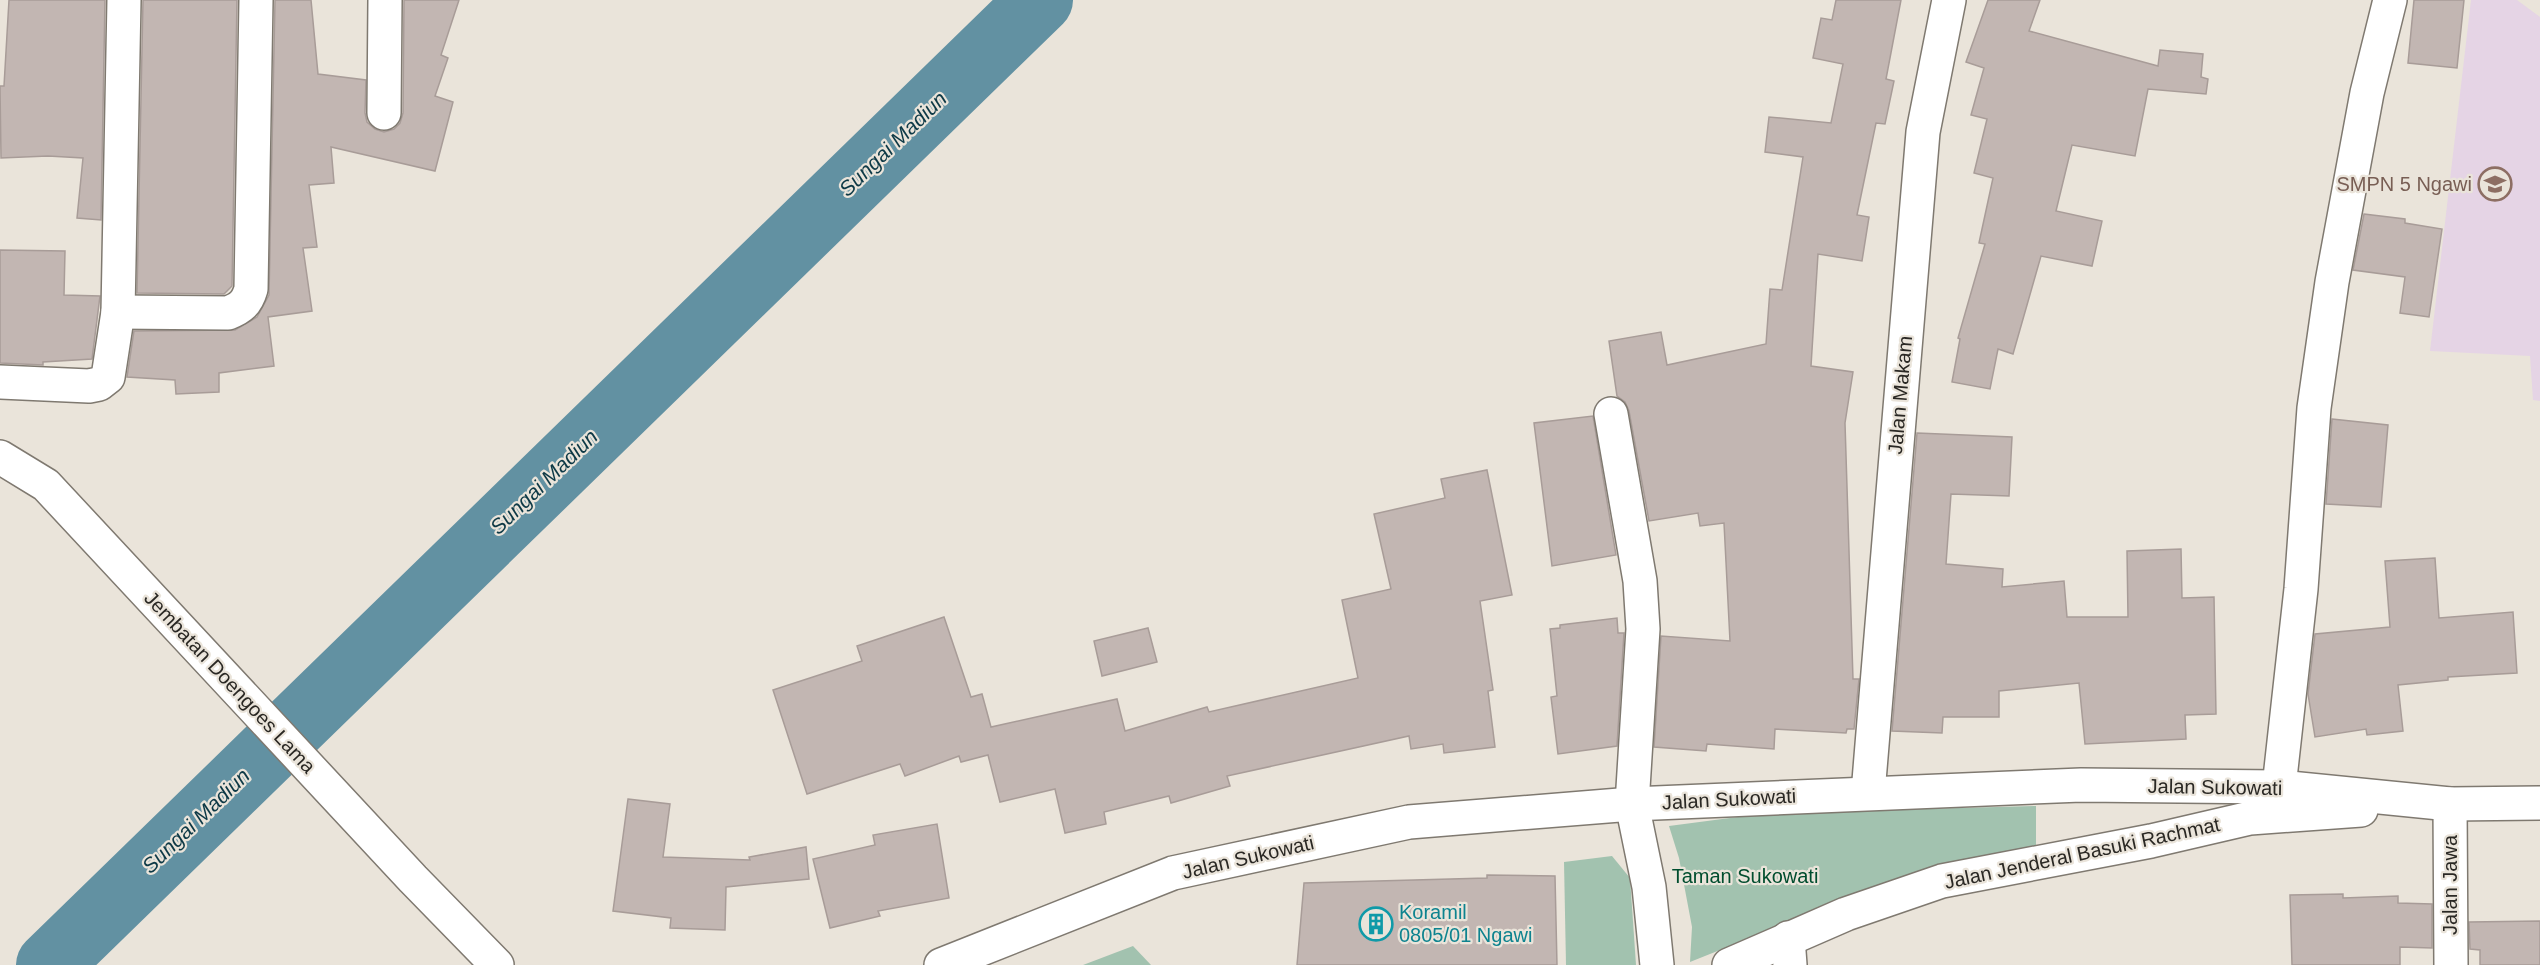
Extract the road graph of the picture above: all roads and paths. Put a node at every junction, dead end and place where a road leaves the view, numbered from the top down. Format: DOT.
graph roads {
  1 [pos="124,0"];
  2 [pos="256,0"];
  3 [pos="385,0"];
  4 [pos="1949,0"];
  5 [pos="2390,0"];
  6 [pos="384,113"];
  7 [pos="118,312"];
  8 [pos="0,382"];
  9 [pos="1611,414"];
  10 [pos="0,457"];
  11 [pos="2279,787"];
  12 [pos="1868,793"];
  13 [pos="2540,803"];
  14 [pos="1632,804"];
  15 [pos="2450,804"];
  16 [pos="1789,952"];
  17 [pos="497,965"];
  18 [pos="941,965"];
  19 [pos="1658,965"];
  20 [pos="1729,965"];
  21 [pos="2451,965"];
  1 -- 7 [label="main road"];
  2 -- 7 [label="main road"];
  3 -- 6 [label="main road"];
  4 -- 12 [label="main road, Jalan Makam"];
  5 -- 11 [label="main road"];
  7 -- 8 [label="main road"];
  9 -- 14 [label="main road"];
  10 -- 17 [label="main road, Jembatan Doengoes Lama"];
  11 -- 12 [label="main road, Jalan Sukowati"];
  11 -- 15 [label="main road, Jalan Sukowati"];
  12 -- 14 [label="main road, Jalan Sukowati"];
  13 -- 15 [label="main road, Jalan Sukowati"];
  14 -- 18 [label="main road, Jalan Sukowati"];
  14 -- 19 [label="main road"];
  15 -- 16 [label="main road, Jalan Jenderal Basuki Rachmat"];
  15 -- 21 [label="main road, Jalan Jawa"];
  16 -- 20 [label="main road, Jalan Jenderal Basuki Rachmat"];
}
